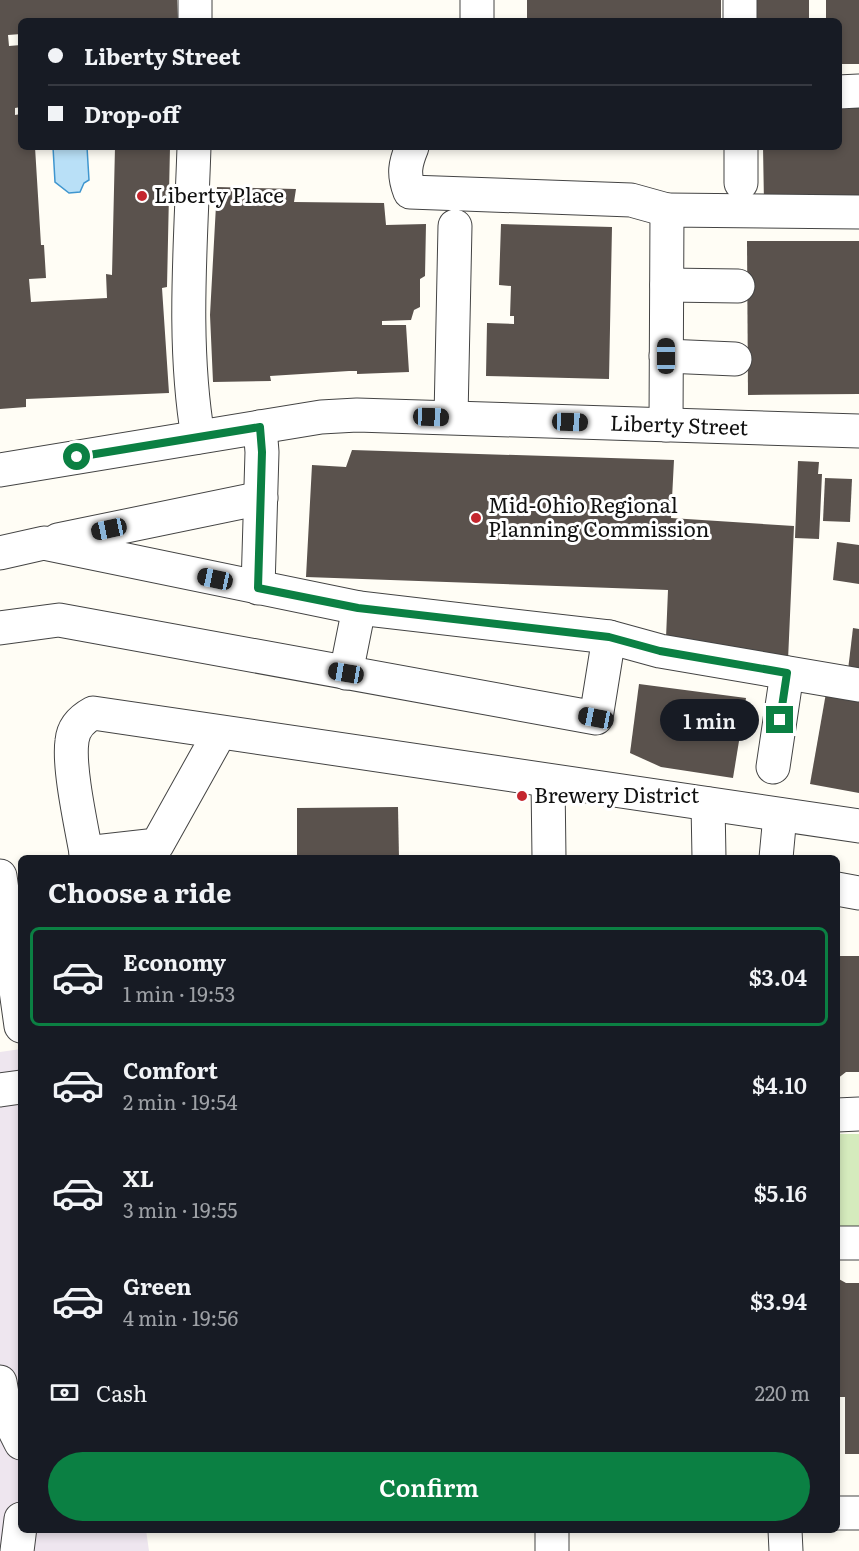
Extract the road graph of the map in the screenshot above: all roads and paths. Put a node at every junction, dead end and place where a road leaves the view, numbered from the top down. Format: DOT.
graph roads {
  1 [pos="195,0"];
  2 [pos="477,0"];
  3 [pos="740,0"];
  4 [pos="195,18"];
  5 [pos="477,18"];
  6 [pos="740,18"];
  7 [pos="859,91"];
  8 [pos="842,92"];
  9 [pos="194,150"];
  10 [pos="411,150"];
  11 [pos="741,150"];
  12 [pos="737,197"];
  13 [pos="667,210"];
  14 [pos="859,212"];
  15 [pos="455,226"];
  16 [pos="667,285"];
  17 [pos="738,286"];
  18 [pos="666,356"];
  19 [pos="735,359"];
  20 [pos="451,417"];
  21 [pos="666,425"];
  22 [pos="260,427"];
  23 [pos="859,431"];
  24 [pos="198,437"];
  25 [pos="0,470"];
  26 [pos="261,498"];
  27 [pos="44,543"];
  28 [pos="0,553"];
  29 [pos="258,588"];
  30 [pos="358,608"];
  31 [pos="0,628"];
  32 [pos="609,637"];
  33 [pos="346,673"];
  34 [pos="787,673"];
  35 [pos="859,685"];
  36 [pos="219,734"];
  37 [pos="773,766"];
  38 [pos="548,781"];
  39 [pos="708,804"];
  40 [pos="780,815"];
  41 [pos="859,826"];
  42 [pos="158,851"];
  43 [pos="87,855"];
  44 [pos="549,855"];
  45 [pos="709,855"];
  46 [pos="776,855"];
  47 [pos="0,876"];
  48 [pos="840,890"];
  49 [pos="859,893"];
  50 [pos="18,1005"];
  51 [pos="18,1087"];
  52 [pos="0,1090"];
  53 [pos="840,1114"];
  54 [pos="859,1114"];
  55 [pos="840,1243"];
  56 [pos="859,1243"];
  57 [pos="0,1382"];
  58 [pos="18,1437"];
  59 [pos="840,1513"];
  60 [pos="859,1513"];
  61 [pos="552,1533"];
  62 [pos="785,1533"];
  63 [pos="552,1551"];
  64 [pos="786,1551"];
  1 -- 4 [label="street"];
  2 -- 5 [label="street"];
  3 -- 6 [label="street"];
  7 -- 8 [label="street"];
  9 -- 24 [label="street"];
  10 -- 13 [label="street"];
  11 -- 12 [label="street"];
  12 -- 13 [label="street"];
  12 -- 14 [label="street"];
  13 -- 16 [label="street"];
  15 -- 20 [label="street"];
  16 -- 17 [label="street"];
  16 -- 18 [label="street"];
  18 -- 19 [label="street"];
  18 -- 21 [label="street"];
  20 -- 21 [label="street, Liberty Street"];
  20 -- 22 [label="street, Liberty Street"];
  21 -- 23 [label="street, Liberty Street"];
  22 -- 24 [label="street, Liberty Street"];
  22 -- 26 [label="street"];
  24 -- 25 [label="street, Liberty Street"];
  26 -- 27 [label="street"];
  26 -- 29 [label="street"];
  27 -- 28 [label="street"];
  27 -- 29 [label="street"];
  29 -- 30 [label="street"];
  30 -- 32 [label="street"];
  30 -- 33 [label="street"];
  31 -- 33 [label="street"];
  32 -- 33 [label="street"];
  32 -- 34 [label="street"];
  34 -- 35 [label="street"];
  34 -- 37 [label="street"];
  36 -- 38 [label="street"];
  36 -- 42 [label="street"];
  36 -- 43 [label="street"];
  38 -- 39 [label="street"];
  38 -- 44 [label="street"];
  39 -- 40 [label="street"];
  39 -- 45 [label="street"];
  40 -- 41 [label="street"];
  40 -- 46 [label="street"];
  42 -- 43 [label="street"];
  47 -- 50 [label="street"];
  48 -- 49 [label="street"];
  51 -- 52 [label="street"];
  53 -- 54 [label="street"];
  55 -- 56 [label="street"];
  57 -- 58 [label="street"];
  59 -- 60 [label="street"];
  61 -- 63 [label="street"];
  62 -- 64 [label="street"];
}
